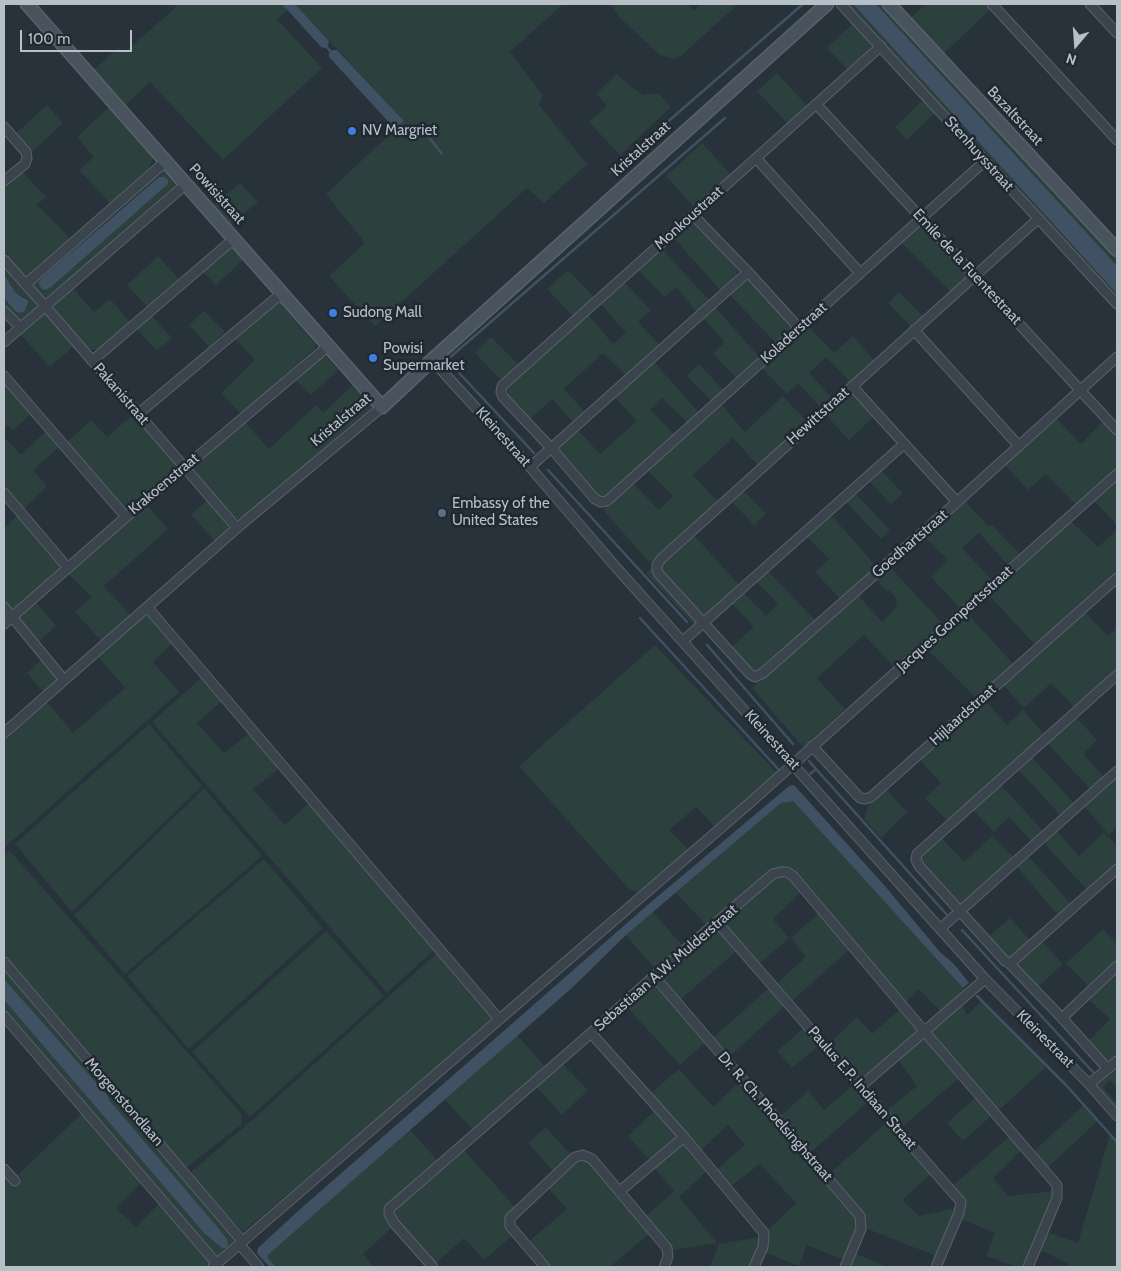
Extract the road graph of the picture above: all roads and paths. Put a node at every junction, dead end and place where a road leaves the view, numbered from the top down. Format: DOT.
graph roads {
  1 [pos="27,4"];
  2 [pos="826,4"];
  3 [pos="841,4"];
  4 [pos="890,4"];
  5 [pos="992,4"];
  6 [pos="1090,4"];
  7 [pos="1117,33"];
  8 [pos="881,46"];
  9 [pos="816,104"];
  10 [pos="4,127"];
  11 [pos="1117,140"];
  12 [pos="756,158"];
  13 [pos="166,161"];
  14 [pos="985,161"];
  15 [pos="4,181"];
  16 [pos="186,184"];
  17 [pos="693,215"];
  18 [pos="921,218"];
  19 [pos="1038,219"];
  20 [pos="235,238"];
  21 [pos="1117,250"];
  22 [pos="4,260"];
  23 [pos="748,272"];
  24 [pos="860,273"];
  25 [pos="975,275"];
  26 [pos="26,284"];
  27 [pos="282,293"];
  28 [pos="1117,304"];
  29 [pos="45,306"];
  30 [pos="4,310"];
  31 [pos="20,327"];
  32 [pos="799,328"];
  33 [pos="914,330"];
  34 [pos="4,342"];
  35 [pos="327,347"];
  36 [pos="1117,357"];
  37 [pos="432,360"];
  38 [pos="92,361"];
  39 [pos="4,376"];
  40 [pos="852,386"];
  41 [pos="1080,390"];
  42 [pos="382,407"];
  43 [pos="138,414"];
  44 [pos="1117,430"];
  45 [pos="904,444"];
  46 [pos="1019,446"];
  47 [pos="552,449"];
  48 [pos="185,466"];
  49 [pos="530,467"];
  50 [pos="1117,474"];
  51 [pos="4,493"];
  52 [pos="957,502"];
  53 [pos="126,517"];
  54 [pos="237,528"];
  55 [pos="67,568"];
  56 [pos="1117,578"];
  57 [pos="4,607"];
  58 [pos="148,608"];
  59 [pos="12,617"];
  60 [pos="704,622"];
  61 [pos="4,624"];
  62 [pos="683,641"];
  63 [pos="1117,675"];
  64 [pos="64,680"];
  65 [pos="4,733"];
  66 [pos="812,746"];
  67 [pos="793,764"];
  68 [pos="1117,772"];
  69 [pos="1117,868"];
  70 [pos="960,912"];
  71 [pos="717,922"];
  72 [pos="940,929"];
  73 [pos="4,962"];
  74 [pos="1009,963"];
  75 [pos="1117,966"];
  76 [pos="654,976"];
  77 [pos="985,979"];
  78 [pos="4,1016"];
  79 [pos="1062,1018"];
  80 [pos="499,1019"];
  81 [pos="924,1031"];
  82 [pos="591,1033"];
  83 [pos="1117,1061"];
  84 [pos="1107,1068"];
  85 [pos="1089,1084"];
  86 [pos="861,1086"];
  87 [pos="1117,1116"];
  88 [pos="684,1137"];
  89 [pos="4,1169"];
  90 [pos="14,1181"];
  91 [pos="620,1191"];
  92 [pos="242,1243"];
  93 [pos="215,1265"];
  94 [pos="540,1265"];
  95 [pos="259,1267"];
  96 [pos="433,1267"];
  97 [pos="664,1267"];
  98 [pos="754,1267"];
  99 [pos="845,1267"];
  100 [pos="936,1267"];
  101 [pos="1028,1267"];
  1 -- 13 [label="street, Powisistraat"];
  2 -- 37 [label="street, Kristalstraat"];
  3 -- 8 [label="street, Stenhuysstraat"];
  4 -- 21 [label="street, Bazaltstraat"];
  5 -- 11 [label="street"];
  6 -- 7 [label="street"];
  8 -- 9 [label="street, Monkoustraat"];
  8 -- 14 [label="street, Stenhuysstraat"];
  9 -- 12 [label="street, Monkoustraat"];
  9 -- 18 [label="street, Emile de la Fuentestraat"];
  10 -- 15 [label="street"];
  12 -- 17 [label="street, Monkoustraat"];
  12 -- 24 [label="street"];
  13 -- 16 [label="street, Powisistraat"];
  13 -- 26 [label="street"];
  14 -- 18 [label="street, Koladerstraat"];
  14 -- 19 [label="street, Stenhuysstraat"];
  16 -- 20 [label="street, Powisistraat"];
  16 -- 29 [label="street"];
  17 -- 23 [label="street"];
  17 -- 47 [label="street, Monkoustraat"];
  18 -- 24 [label="street, Koladerstraat"];
  18 -- 25 [label="street, Emile de la Fuentestraat"];
  19 -- 25 [label="street, Hewittstraat"];
  19 -- 28 [label="street, Stenhuysstraat"];
  20 -- 27 [label="street, Powisistraat"];
  20 -- 38 [label="street"];
  22 -- 26 [label="street, Pakanistraat"];
  23 -- 32 [label="street"];
  23 -- 47 [label="street"];
  24 -- 32 [label="street, Koladerstraat"];
  25 -- 33 [label="street, Hewittstraat"];
  25 -- 41 [label="street, Emile de la Fuentestraat"];
  26 -- 29 [label="street, Pakanistraat"];
  27 -- 35 [label="street, Powisistraat"];
  27 -- 43 [label="street"];
  29 -- 31 [label="street"];
  29 -- 38 [label="street, Pakanistraat"];
  30 -- 31 [label="street"];
  31 -- 34 [label="street"];
  32 -- 47 [label="street, Koladerstraat"];
  33 -- 40 [label="street, Hewittstraat"];
  33 -- 46 [label="street"];
  35 -- 42 [label="street, Powisistraat"];
  35 -- 48 [label="street, Krakoenstraat"];
  36 -- 41 [label="street, Goedhartstraat"];
  37 -- 42 [label="street, Kristalstraat"];
  37 -- 49 [label="street, Kleinestraat"];
  38 -- 43 [label="street, Pakanistraat"];
  39 -- 53 [label="street"];
  40 -- 45 [label="street"];
  40 -- 60 [label="street, Hewittstraat"];
  41 -- 44 [label="street, Emile de la Fuentestraat"];
  41 -- 46 [label="street, Goedhartstraat"];
  42 -- 54 [label="street, Kristalstraat"];
  43 -- 48 [label="street, Pakanistraat"];
  45 -- 52 [label="street"];
  45 -- 60 [label="street"];
  46 -- 52 [label="street, Goedhartstraat"];
  47 -- 49 [label="street"];
  48 -- 53 [label="street, Krakoenstraat"];
  48 -- 54 [label="street, Pakanistraat"];
  49 -- 62 [label="street, Kleinestraat"];
  50 -- 66 [label="street, Jacques Gompertsstraat"];
  51 -- 55 [label="street"];
  52 -- 60 [label="street, Goedhartstraat"];
  53 -- 55 [label="street, Krakoenstraat"];
  54 -- 58 [label="street, Kristalstraat"];
  55 -- 59 [label="street, Krakoenstraat"];
  56 -- 66 [label="street, Hijlaardstraat"];
  57 -- 59 [label="street"];
  58 -- 64 [label="street, Kristalstraat"];
  58 -- 80 [label="street"];
  59 -- 61 [label="street, Krakoenstraat"];
  59 -- 64 [label="street"];
  60 -- 62 [label="street"];
  62 -- 67 [label="street, Kleinestraat"];
  63 -- 70 [label="street"];
  64 -- 65 [label="street, Kristalstraat"];
  66 -- 67 [label="street, Jacques Gompertsstraat"];
  67 -- 72 [label="street, Kleinestraat"];
  67 -- 80 [label="street, Jacques Gompertsstraat"];
  68 -- 70 [label="street"];
  69 -- 74 [label="street"];
  70 -- 72 [label="street"];
  70 -- 74 [label="street"];
  71 -- 76 [label="street, Sebastiaan A.W. Mulderstraat"];
  71 -- 81 [label="street, Sebastiaan A.W. Mulderstraat"];
  71 -- 86 [label="street, Paulus E.P. Indiaan Straat"];
  72 -- 77 [label="street, Kleinestraat"];
  73 -- 92 [label="street, Morgenstondlaan"];
  74 -- 79 [label="street"];
  75 -- 79 [label="street"];
  76 -- 82 [label="street, Sebastiaan A.W. Mulderstraat"];
  76 -- 99 [label="street, Dr. R. Ch. Phoelsinghstraat"];
  77 -- 81 [label="street"];
  77 -- 85 [label="street, Kleinestraat"];
  78 -- 93 [label="street"];
  79 -- 84 [label="street"];
  80 -- 92 [label="street, Jacques Gompertsstraat"];
  81 -- 86 [label="street"];
  81 -- 101 [label="street"];
  82 -- 88 [label="street"];
  82 -- 96 [label="street, Sebastiaan A.W. Mulderstraat"];
  83 -- 84 [label="street"];
  84 -- 85 [label="street"];
  85 -- 87 [label="street, Kleinestraat"];
  86 -- 100 [label="street, Paulus E.P. Indiaan Straat"];
  88 -- 91 [label="street"];
  88 -- 98 [label="street"];
  89 -- 90 [label="street"];
  91 -- 94 [label="street"];
  91 -- 97 [label="street"];
  92 -- 93 [label="street, Jacques Gompertsstraat"];
  92 -- 95 [label="street, Morgenstondlaan"];
}
